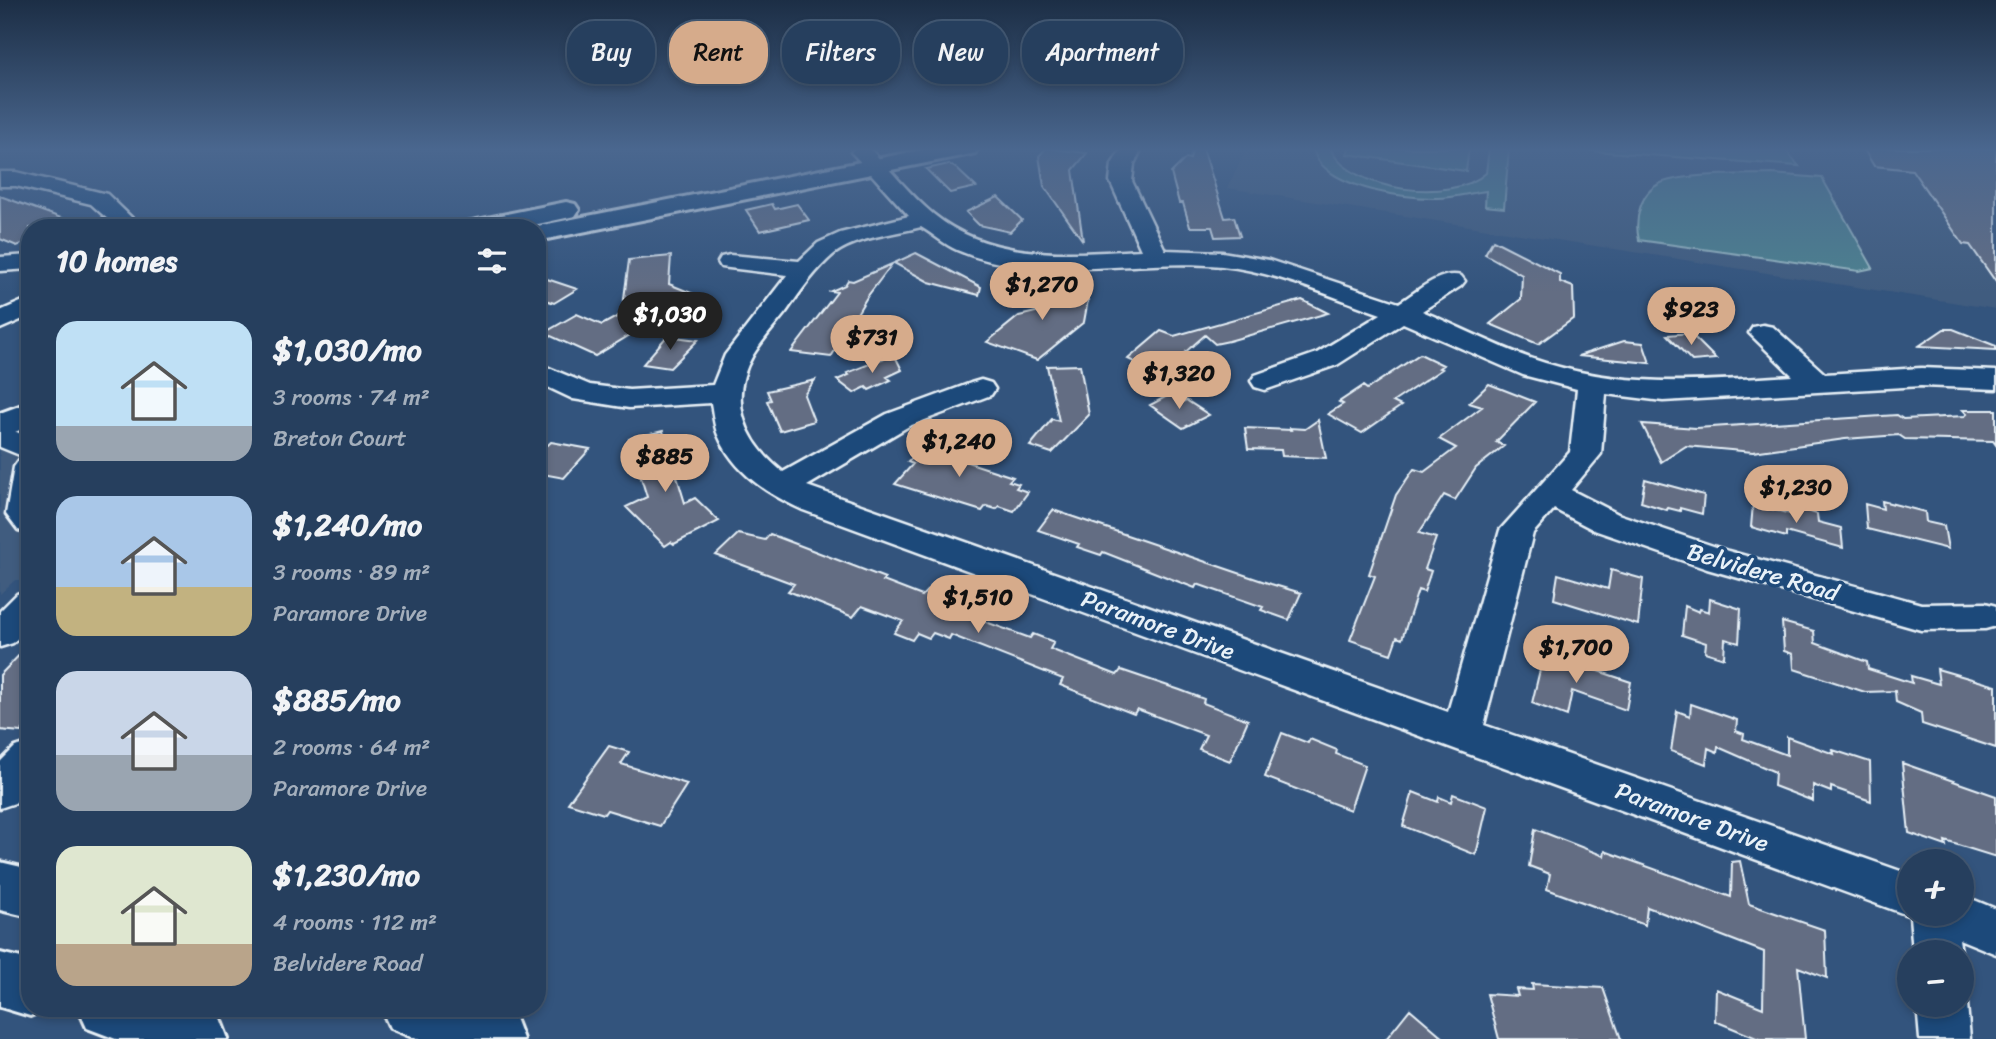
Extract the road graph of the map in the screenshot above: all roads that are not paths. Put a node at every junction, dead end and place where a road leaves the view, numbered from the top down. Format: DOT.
graph roads {
  1 [pos="89,196"];
  2 [pos="648,196"];
  3 [pos="695,196"];
  4 [pos="907,196"];
  5 [pos="1128,196"];
  6 [pos="121,219"];
  7 [pos="526,219"];
  8 [pos="925,219"];
  9 [pos="546,231"];
  10 [pos="1156,257"];
  11 [pos="730,262"];
  12 [pos="21,263"];
  13 [pos="0,264"];
  14 [pos="805,270"];
  15 [pos="1452,281"];
  16 [pos="1403,313"];
  17 [pos="1763,333"];
  18 [pos="546,376"];
  19 [pos="1996,380"];
  20 [pos="1265,381"];
  21 [pos="1592,384"];
  22 [pos="1819,384"];
  23 [pos="981,389"];
  24 [pos="21,391"];
  25 [pos="724,393"];
  26 [pos="0,400"];
  27 [pos="21,416"];
  28 [pos="0,427"];
  29 [pos="0,435"];
  30 [pos="21,445"];
  31 [pos="781,487"];
  32 [pos="1550,493"];
  33 [pos="21,612"];
  34 [pos="1986,616"];
  35 [pos="0,633"];
  36 [pos="1462,734"];
  37 [pos="21,769"];
  38 [pos="0,790"];
  39 [pos="0,886"];
  40 [pos="21,891"];
  41 [pos="1897,891"];
  42 [pos="1974,923"];
  43 [pos="1996,932"];
  44 [pos="0,980"];
  45 [pos="21,986"];
  46 [pos="434,1017"];
  47 [pos="1943,1017"];
  48 [pos="136,1018"];
  49 [pos="200,1039"];
  50 [pos="494,1039"];
  51 [pos="1945,1039"];
  1 -- 6 [label="street"];
  2 -- 7 [label="main road"];
  3 -- 9 [label="main road"];
  4 -- 8 [label="street"];
  5 -- 10 [label="street"];
  8 -- 10 [label="street"];
  8 -- 14 [label="street"];
  10 -- 16 [label="street"];
  11 -- 14 [label="street"];
  12 -- 13 [label="street"];
  14 -- 25 [label="street"];
  15 -- 16 [label="street"];
  16 -- 20 [label="street"];
  16 -- 21 [label="street"];
  17 -- 22 [label="street"];
  18 -- 25 [label="street"];
  19 -- 22 [label="street"];
  21 -- 22 [label="street"];
  21 -- 32 [label="street"];
  23 -- 31 [label="street"];
  24 -- 26 [label="main road"];
  25 -- 31 [label="street, Paramore Drive"];
  27 -- 28 [label="main road"];
  29 -- 30 [label="street"];
  31 -- 36 [label="street, Paramore Drive"];
  32 -- 34 [label="street, Belvidere Road"];
  32 -- 36 [label="street"];
  33 -- 35 [label="street"];
  36 -- 41 [label="street, Paramore Drive"];
  37 -- 38 [label="street"];
  39 -- 40 [label="main road"];
  42 -- 43 [label="street"];
  44 -- 45 [label="main road"];
  46 -- 50 [label="main road"];
  47 -- 51 [label="street"];
  48 -- 49 [label="main road"];
}
